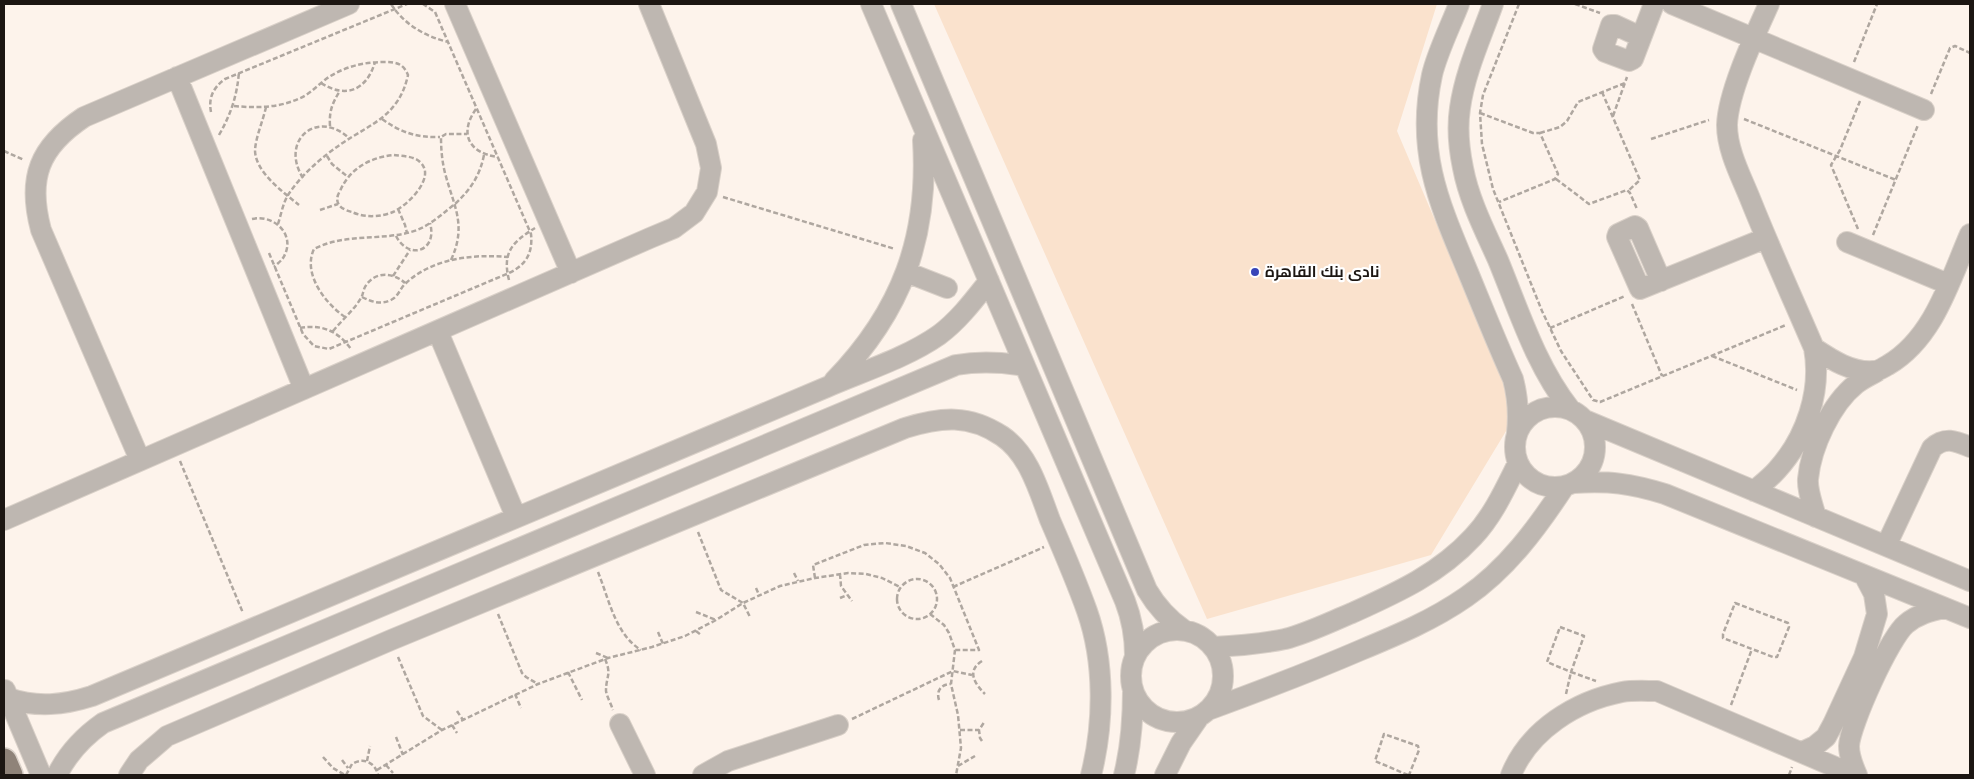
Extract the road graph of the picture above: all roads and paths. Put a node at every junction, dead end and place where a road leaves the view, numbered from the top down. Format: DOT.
graph roads {
  1 [pos="349,4"];
  2 [pos="391,4"];
  3 [pos="407,4"];
  4 [pos="423,4"];
  5 [pos="454,4"];
  6 [pos="650,4"];
  7 [pos="871,4"];
  8 [pos="901,4"];
  9 [pos="1459,4"];
  10 [pos="1493,4"];
  11 [pos="1519,4"];
  12 [pos="1654,4"];
  13 [pos="1672,4"];
  14 [pos="1769,4"];
  15 [pos="1877,4"];
  16 [pos="394,9"];
  17 [pos="308,12"];
  18 [pos="1641,37"];
  19 [pos="1754,37"];
  20 [pos="448,42"];
  21 [pos="471,43"];
  22 [pos="241,50"];
  23 [pos="1970,53"];
  24 [pos="1633,59"];
  25 [pos="375,62"];
  26 [pos="239,73"];
  27 [pos="177,77"];
  28 [pos="1848,77"];
  29 [pos="321,83"];
  30 [pos="1625,83"];
  31 [pos="1867,85"];
  32 [pos="340,91"];
  33 [pos="1602,92"];
  34 [pos="494,96"];
  35 [pos="234,106"];
  36 [pos="266,107"];
  37 [pos="476,108"];
  38 [pos="1924,110"];
  39 [pos="1480,112"];
  40 [pos="1728,115"];
  41 [pos="213,117"];
  42 [pos="1613,118"];
  43 [pos="382,119"];
  44 [pos="922,123"];
  45 [pos="216,126"];
  46 [pos="330,126"];
  47 [pos="220,134"];
  48 [pos="467,134"];
  49 [pos="1540,134"];
  50 [pos="441,138"];
  51 [pos="350,139"];
  52 [pos="1651,139"];
  53 [pos="215,148"];
  54 [pos="4,151"];
  55 [pos="518,151"];
  56 [pos="484,155"];
  57 [pos="1835,155"];
  58 [pos="327,156"];
  59 [pos="498,157"];
  60 [pos="40,166"];
  61 [pos="348,177"];
  62 [pos="303,178"];
  63 [pos="1556,178"];
  64 [pos="1896,180"];
  65 [pos="1628,191"];
  66 [pos="707,192"];
  67 [pos="288,196"];
  68 [pos="1499,202"];
  69 [pos="455,203"];
  70 [pos="338,204"];
  71 [pos="299,205"];
  72 [pos="398,209"];
  73 [pos="320,210"];
  74 [pos="548,220"];
  75 [pos="246,221"];
  76 [pos="430,223"];
  77 [pos="278,224"];
  78 [pos="258,226"];
  79 [pos="1637,227"];
  80 [pos="530,231"];
  81 [pos="407,233"];
  82 [pos="1970,234"];
  83 [pos="396,236"];
  84 [pos="1766,238"];
  85 [pos="1847,242"];
  86 [pos="268,250"];
  87 [pos="410,250"];
  88 [pos="1867,251"];
  89 [pos="508,257"];
  90 [pos="451,260"];
  91 [pos="909,263"];
  92 [pos="267,272"];
  93 [pos="571,273"];
  94 [pos="507,274"];
  95 [pos="393,276"];
  96 [pos="1661,280"];
  97 [pos="989,281"];
  98 [pos="405,284"];
  99 [pos="1948,284"];
  100 [pos="947,288"];
  101 [pos="1634,292"];
  102 [pos="362,297"];
  103 [pos="513,299"];
  104 [pos="345,317"];
  105 [pos="1801,318"];
  106 [pos="300,328"];
  107 [pos="1550,328"];
  108 [pos="333,331"];
  109 [pos="438,332"];
  110 [pos="346,342"];
  111 [pos="1814,348"];
  112 [pos="1712,356"];
  113 [pos="362,364"];
  114 [pos="1025,366"];
  115 [pos="1876,372"];
  116 [pos="1662,376"];
  117 [pos="827,387"];
  118 [pos="304,389"];
  119 [pos="1814,398"];
  120 [pos="1570,409"];
  121 [pos="1587,422"];
  122 [pos="1517,433"];
  123 [pos="174,446"];
  124 [pos="1970,447"];
  125 [pos="140,460"];
  126 [pos="1518,463"];
  127 [pos="1568,485"];
  128 [pos="1754,491"];
  129 [pos="691,516"];
  130 [pos="516,517"];
  131 [pos="1816,517"];
  132 [pos="4,520"];
  133 [pos="1059,541"];
  134 [pos="1886,546"];
  135 [pos="592,557"];
  136 [pos="794,573"];
  137 [pos="840,574"];
  138 [pos="1864,576"];
  139 [pos="815,578"];
  140 [pos="798,581"];
  141 [pos="1970,581"];
  142 [pos="900,587"];
  143 [pos="953,587"];
  144 [pos="756,588"];
  145 [pos="760,595"];
  146 [pos="847,595"];
  147 [pos="492,598"];
  148 [pos="840,598"];
  149 [pos="852,601"];
  150 [pos="743,603"];
  151 [pos="1945,608"];
  152 [pos="696,612"];
  153 [pos="930,614"];
  154 [pos="750,617"];
  155 [pos="1970,618"];
  156 [pos="716,620"];
  157 [pos="249,629"];
  158 [pos="1184,630"];
  159 [pos="696,631"];
  160 [pos="658,632"];
  161 [pos="701,635"];
  162 [pos="1584,637"];
  163 [pos="391,640"];
  164 [pos="663,644"];
  165 [pos="1213,647"];
  166 [pos="641,650"];
  167 [pos="955,650"];
  168 [pos="1752,650"];
  169 [pos="596,653"];
  170 [pos="1135,656"];
  171 [pos="606,658"];
  172 [pos="982,661"];
  173 [pos="952,671"];
  174 [pos="568,672"];
  175 [pos="972,674"];
  176 [pos="538,684"];
  177 [pos="951,684"];
  178 [pos="1132,690"];
  179 [pos="1858,690"];
  180 [pos="6,693"];
  181 [pos="515,694"];
  182 [pos="985,694"];
  183 [pos="582,700"];
  184 [pos="939,700"];
  185 [pos="521,708"];
  186 [pos="457,711"];
  187 [pos="1203,713"];
  188 [pos="462,720"];
  189 [pos="1726,720"];
  190 [pos="985,722"];
  191 [pos="620,724"];
  192 [pos="452,725"];
  193 [pos="838,725"];
  194 [pos="442,730"];
  195 [pos="960,730"];
  196 [pos="978,730"];
  197 [pos="457,733"];
  198 [pos="396,738"];
  199 [pos="982,741"];
  200 [pos="370,746"];
  201 [pos="1802,752"];
  202 [pos="404,755"];
  203 [pos="975,756"];
  204 [pos="323,757"];
  205 [pos="342,760"];
  206 [pos="4,761"];
  207 [pos="367,761"];
  208 [pos="386,765"];
  209 [pos="958,766"];
  210 [pos="348,768"];
  211 [pos="377,770"];
  212 [pos="393,773"];
  213 [pos="10,775"];
  214 [pos="41,775"];
  215 [pos="57,775"];
  216 [pos="129,775"];
  217 [pos="346,775"];
  218 [pos="378,775"];
  219 [pos="645,775"];
  220 [pos="703,775"];
  221 [pos="956,775"];
  222 [pos="1091,775"];
  223 [pos="1124,775"];
  224 [pos="1165,775"];
  225 [pos="1408,775"];
  226 [pos="1511,775"];
  227 [pos="1855,775"];
  1 -- 17 [label="street"];
  2 -- 16 [label="path"];
  3 -- 16 [label="path"];
  4 -- 20 [label="path"];
  5 -- 21 [label="street"];
  6 -- 66 [label="street"];
  7 -- 44 [label="street"];
  8 -- 158 [label="street"];
  9 -- 122 [label="street"];
  10 -- 120 [label="street"];
  11 -- 39 [label="path"];
  12 -- 18 [label="street"];
  13 -- 19 [label="street"];
  14 -- 19 [label="street"];
  15 -- 28 [label="path"];
  16 -- 20 [label="path"];
  16 -- 26 [label="path"];
  17 -- 22 [label="street"];
  18 -- 24 [label="street"];
  18 -- 24 [label="street"];
  19 -- 28 [label="street"];
  19 -- 40 [label="street"];
  20 -- 21 [label="path"];
  20 -- 37 [label="path"];
  21 -- 34 [label="street"];
  22 -- 26 [label="path"];
  22 -- 27 [label="street"];
  23 -- 38 [label="path"];
  24 -- 30 [label="path"];
  25 -- 29 [label="path"];
  25 -- 32 [label="path"];
  25 -- 43 [label="path"];
  26 -- 35 [label="path"];
  26 -- 41 [label="path"];
  27 -- 53 [label="street"];
  27 -- 60 [label="street"];
  28 -- 31 [label="street"];
  29 -- 32 [label="path"];
  29 -- 36 [label="path"];
  30 -- 33 [label="path"];
  30 -- 42 [label="path"];
  31 -- 38 [label="street"];
  31 -- 57 [label="path"];
  32 -- 46 [label="path"];
  33 -- 42 [label="path"];
  33 -- 49 [label="path"];
  34 -- 37 [label="path"];
  34 -- 55 [label="street"];
  35 -- 36 [label="path"];
  35 -- 47 [label="path"];
  36 -- 67 [label="path"];
  37 -- 48 [label="path"];
  37 -- 59 [label="path"];
  38 -- 64 [label="path"];
  39 -- 49 [label="path"];
  39 -- 68 [label="path"];
  40 -- 52 [label="path"];
  40 -- 57 [label="path"];
  40 -- 84 [label="street"];
  42 -- 65 [label="path"];
  43 -- 50 [label="path"];
  43 -- 51 [label="path"];
  44 -- 91 [label="street"];
  44 -- 97 [label="street"];
  45 -- 47 [label="path"];
  46 -- 51 [label="path"];
  46 -- 62 [label="path"];
  47 -- 53 [label="path"];
  47 -- 53 [label="path"];
  48 -- 50 [label="path"];
  48 -- 56 [label="path"];
  49 -- 63 [label="path"];
  50 -- 69 [label="path"];
  51 -- 58 [label="path"];
  53 -- 75 [label="street"];
  54 -- 60 [label="path"];
  55 -- 59 [label="path"];
  55 -- 74 [label="street"];
  56 -- 59 [label="path"];
  56 -- 69 [label="path"];
  57 -- 64 [label="path"];
  57 -- 88 [label="path"];
  58 -- 61 [label="path"];
  58 -- 62 [label="path"];
  59 -- 80 [label="path"];
  60 -- 125 [label="street"];
  61 -- 70 [label="path"];
  61 -- 72 [label="path"];
  62 -- 67 [label="path"];
  63 -- 65 [label="path"];
  63 -- 68 [label="path"];
  64 -- 88 [label="path"];
  65 -- 79 [label="path"];
  66 -- 91 [label="path"];
  66 -- 93 [label="street"];
  67 -- 71 [label="path"];
  67 -- 77 [label="path"];
  68 -- 107 [label="path"];
  69 -- 76 [label="path"];
  69 -- 90 [label="path"];
  70 -- 72 [label="path"];
  70 -- 73 [label="path"];
  72 -- 81 [label="path"];
  74 -- 80 [label="path"];
  74 -- 93 [label="street"];
  75 -- 77 [label="path"];
  75 -- 78 [label="path"];
  75 -- 92 [label="street"];
  76 -- 81 [label="path"];
  76 -- 87 [label="path"];
  77 -- 92 [label="path"];
  79 -- 96 [label="street"];
  79 -- 101 [label="street"];
  80 -- 89 [label="path"];
  80 -- 94 [label="path"];
  81 -- 83 [label="path"];
  82 -- 99 [label="street"];
  83 -- 87 [label="path"];
  83 -- 104 [label="path"];
  84 -- 96 [label="street"];
  84 -- 105 [label="street"];
  85 -- 88 [label="street"];
  86 -- 92 [label="path"];
  87 -- 95 [label="path"];
  88 -- 99 [label="street"];
  89 -- 90 [label="path"];
  89 -- 94 [label="path"];
  90 -- 98 [label="path"];
  91 -- 100 [label="street"];
  91 -- 117 [label="street"];
  92 -- 106 [label="path"];
  92 -- 118 [label="street"];
  93 -- 103 [label="street"];
  94 -- 103 [label="path"];
  94 -- 110 [label="path"];
  95 -- 98 [label="path"];
  95 -- 102 [label="path"];
  96 -- 101 [label="street"];
  97 -- 114 [label="street"];
  97 -- 117 [label="street"];
  98 -- 102 [label="path"];
  99 -- 115 [label="street"];
  101 -- 107 [label="path"];
  101 -- 116 [label="path"];
  102 -- 104 [label="path"];
  103 -- 109 [label="street"];
  104 -- 108 [label="path"];
  105 -- 111 [label="street"];
  105 -- 112 [label="path"];
  106 -- 108 [label="path"];
  106 -- 110 [label="path"];
  107 -- 116 [label="path"];
  108 -- 110 [label="path"];
  109 -- 113 [label="street"];
  109 -- 130 [label="street"];
  110 -- 113 [label="path"];
  111 -- 115 [label="street"];
  111 -- 119 [label="street"];
  112 -- 116 [label="path"];
  112 -- 119 [label="path"];
  113 -- 118 [label="street"];
  114 -- 170 [label="street"];
  114 -- 215 [label="street"];
  115 -- 131 [label="street"];
  117 -- 130 [label="street"];
  118 -- 123 [label="street"];
  119 -- 128 [label="street"];
  120 -- 121 [label="street"];
  120 -- 122 [label="street"];
  121 -- 127 [label="street"];
  121 -- 128 [label="street"];
  122 -- 126 [label="street"];
  123 -- 125 [label="street"];
  123 -- 157 [label="path"];
  124 -- 134 [label="street"];
  125 -- 132 [label="street"];
  126 -- 127 [label="street"];
  126 -- 165 [label="street"];
  127 -- 138 [label="street"];
  127 -- 187 [label="street"];
  128 -- 131 [label="street"];
  129 -- 133 [label="street"];
  129 -- 135 [label="street"];
  129 -- 150 [label="path"];
  130 -- 157 [label="street"];
  131 -- 134 [label="street"];
  133 -- 143 [label="path"];
  133 -- 222 [label="street"];
  134 -- 141 [label="street"];
  135 -- 147 [label="street"];
  135 -- 166 [label="path"];
  136 -- 140 [label="path"];
  137 -- 139 [label="path"];
  137 -- 142 [label="path"];
  137 -- 146 [label="path"];
  138 -- 151 [label="street"];
  138 -- 179 [label="street"];
  139 -- 140 [label="path"];
  139 -- 143 [label="path"];
  140 -- 145 [label="path"];
  142 -- 153 [label="path"];
  142 -- 153 [label="path"];
  143 -- 167 [label="path"];
  144 -- 145 [label="path"];
  145 -- 150 [label="path"];
  146 -- 148 [label="path"];
  146 -- 149 [label="path"];
  147 -- 163 [label="street"];
  147 -- 176 [label="path"];
  150 -- 154 [label="path"];
  150 -- 156 [label="path"];
  151 -- 155 [label="street"];
  151 -- 179 [label="street"];
  152 -- 156 [label="path"];
  153 -- 167 [label="path"];
  156 -- 159 [label="path"];
  157 -- 180 [label="street"];
  158 -- 165 [label="street"];
  158 -- 170 [label="street"];
  159 -- 161 [label="path"];
  159 -- 164 [label="path"];
  160 -- 164 [label="path"];
  162 -- 162 [label="path"];
  163 -- 194 [label="path"];
  163 -- 216 [label="street"];
  164 -- 166 [label="path"];
  165 -- 187 [label="street"];
  166 -- 171 [label="path"];
  167 -- 173 [label="path"];
  168 -- 168 [label="path"];
  168 -- 189 [label="path"];
  169 -- 171 [label="path"];
  170 -- 178 [label="street"];
  171 -- 174 [label="path"];
  171 -- 191 [label="path"];
  172 -- 175 [label="path"];
  173 -- 175 [label="path"];
  173 -- 177 [label="path"];
  173 -- 193 [label="path"];
  174 -- 176 [label="path"];
  174 -- 183 [label="path"];
  175 -- 182 [label="path"];
  176 -- 181 [label="path"];
  177 -- 184 [label="path"];
  177 -- 195 [label="path"];
  178 -- 187 [label="street"];
  178 -- 223 [label="street"];
  179 -- 201 [label="street"];
  179 -- 227 [label="street"];
  180 -- 214 [label="street"];
  181 -- 185 [label="path"];
  181 -- 188 [label="path"];
  186 -- 188 [label="path"];
  187 -- 224 [label="street"];
  188 -- 192 [label="path"];
  189 -- 201 [label="street"];
  189 -- 226 [label="street"];
  190 -- 196 [label="path"];
  191 -- 219 [label="street"];
  192 -- 194 [label="path"];
  192 -- 197 [label="path"];
  193 -- 220 [label="street"];
  194 -- 202 [label="path"];
  195 -- 196 [label="path"];
  195 -- 209 [label="path"];
  196 -- 199 [label="path"];
  198 -- 202 [label="path"];
  200 -- 207 [label="path"];
  201 -- 227 [label="street"];
  202 -- 208 [label="path"];
  203 -- 209 [label="path"];
  204 -- 217 [label="path"];
  205 -- 210 [label="path"];
  206 -- 213 [label="main road"];
  207 -- 210 [label="path"];
  207 -- 211 [label="path"];
  208 -- 211 [label="path"];
  208 -- 212 [label="path"];
  209 -- 221 [label="path"];
  210 -- 217 [label="path"];
  211 -- 218 [label="path"];
  225 -- 225 [label="path"];
}
